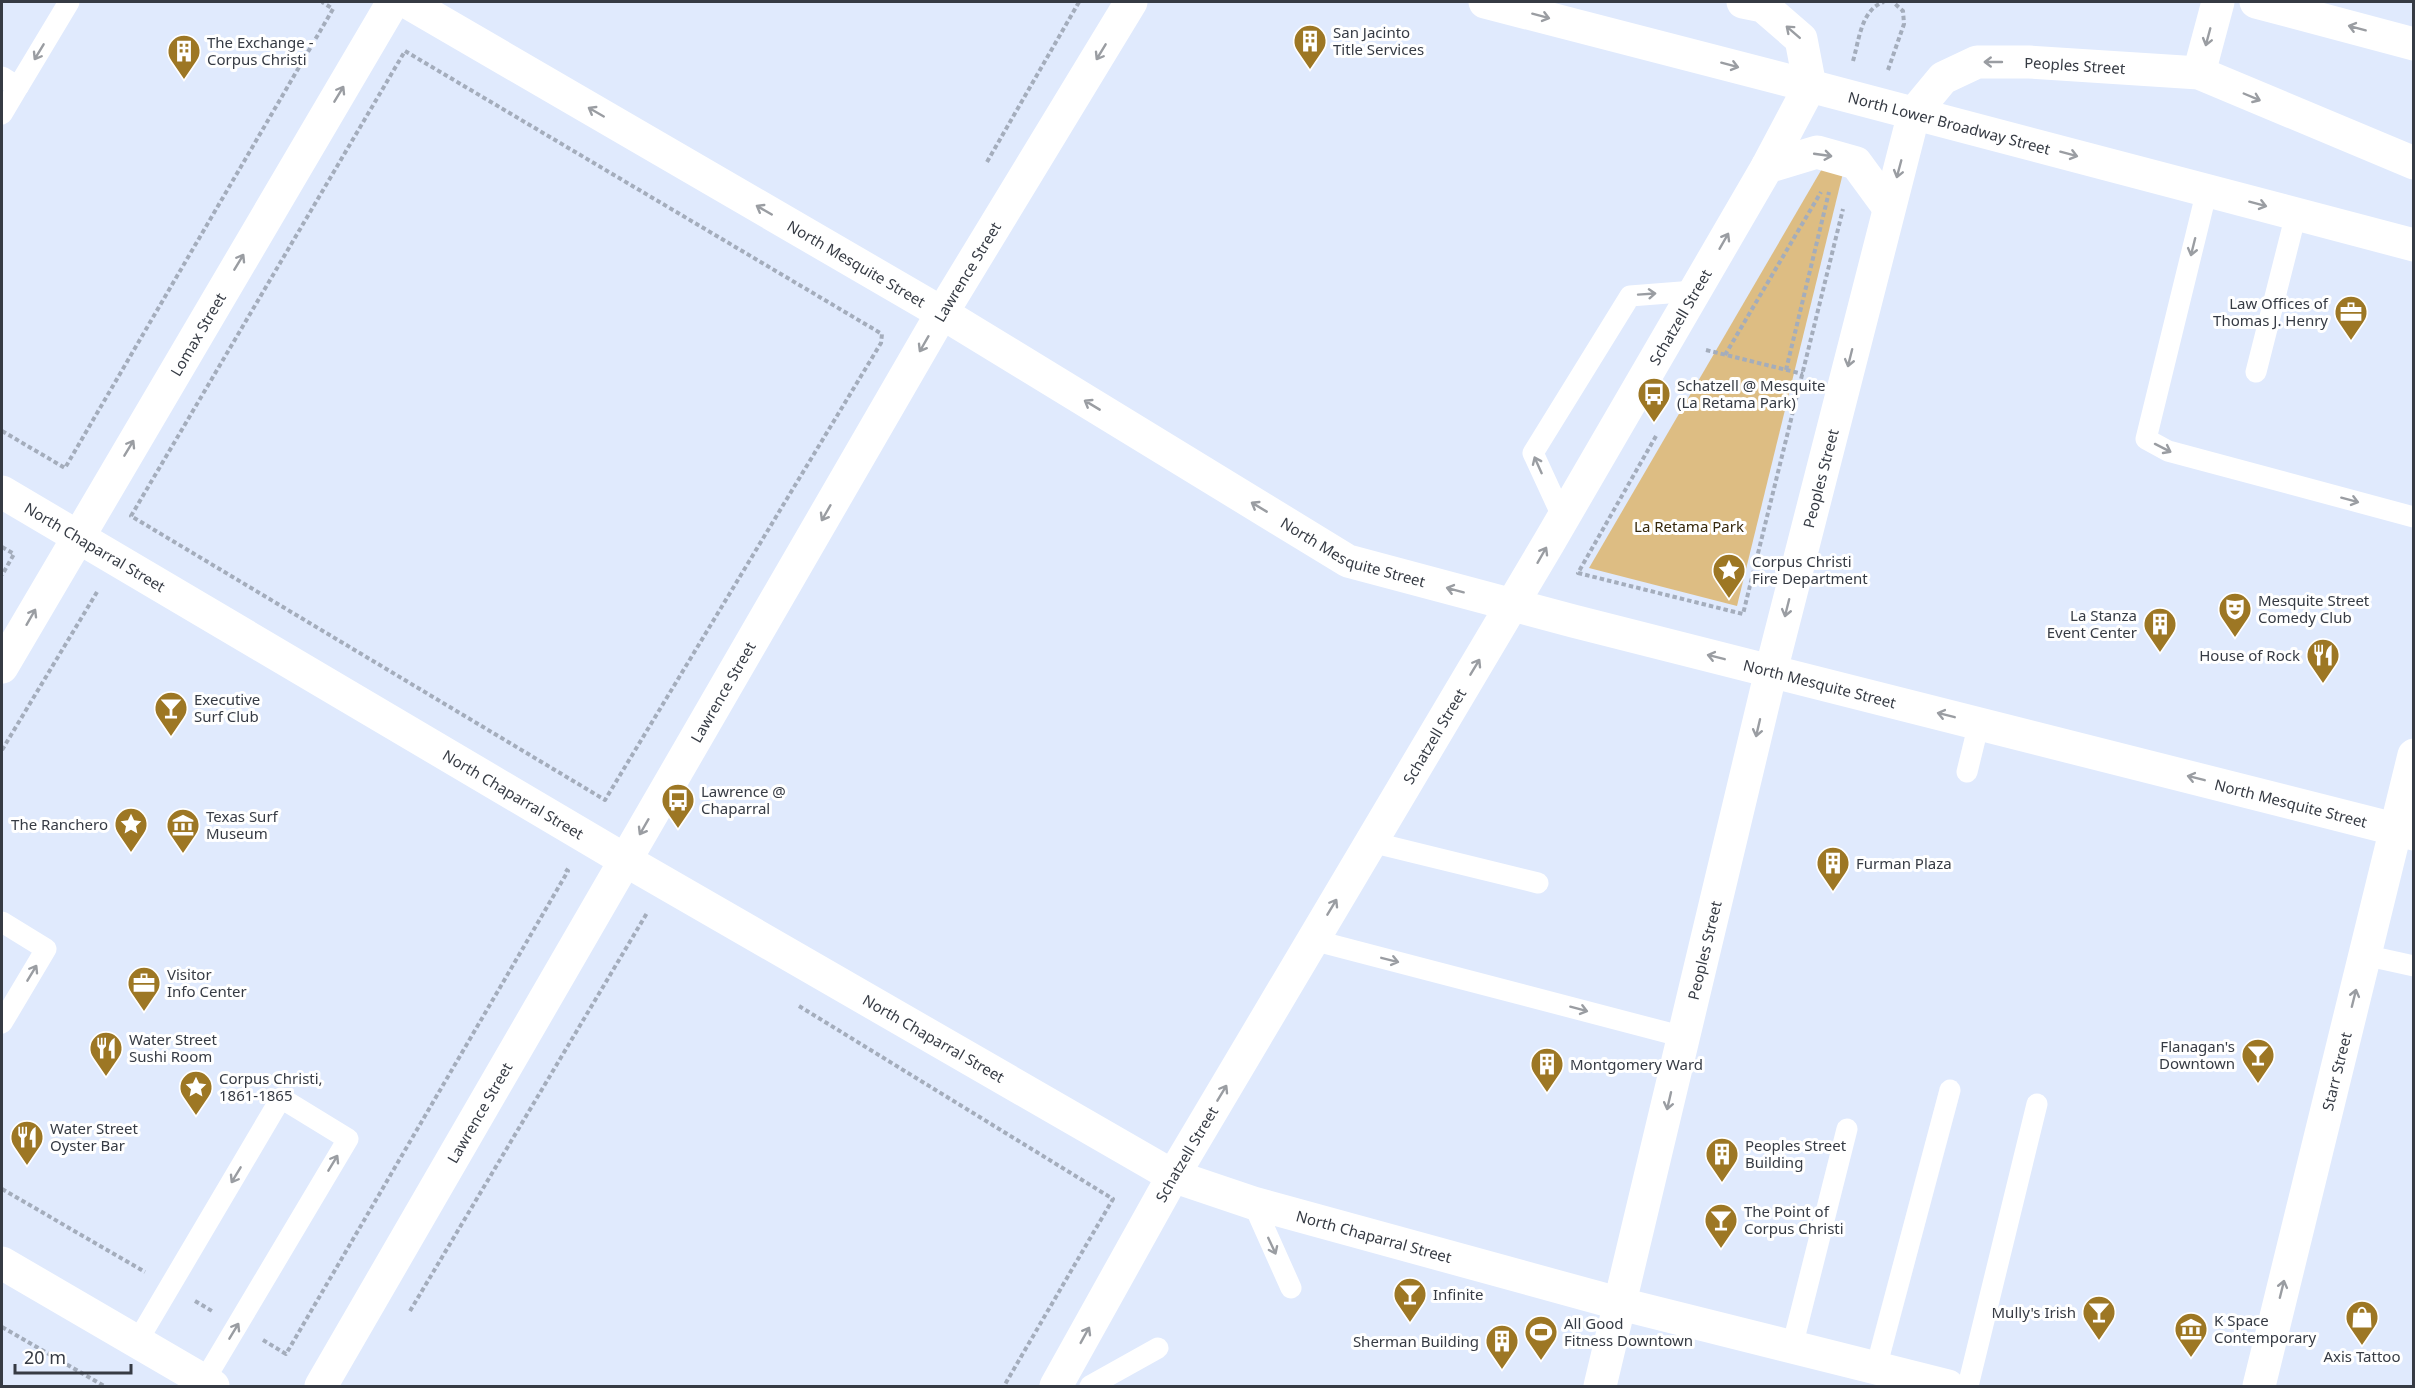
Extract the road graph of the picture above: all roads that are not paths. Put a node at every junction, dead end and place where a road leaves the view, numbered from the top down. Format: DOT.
graph roads {
  1 [pos="69,2"];
  2 [pos="393,2"];
  3 [pos="406,2"];
  4 [pos="1131,2"];
  5 [pos="1485,2"];
  6 [pos="1743,2"];
  7 [pos="2218,2"];
  8 [pos="2256,2"];
  9 [pos="2325,10"];
  10 [pos="2414,44"];
  11 [pos="2199,73"];
  12 [pos="10,82"];
  13 [pos="1810,86"];
  14 [pos="1914,113"];
  15 [pos="2,114"];
  16 [pos="2414,163"];
  17 [pos="1767,167"];
  18 [pos="2207,190"];
  19 [pos="1889,208"];
  20 [pos="2296,214"];
  21 [pos="2414,245"];
  22 [pos="1695,291"];
  23 [pos="942,313"];
  24 [pos="2256,372"];
  25 [pos="2,492"];
  26 [pos="2414,517"];
  27 [pos="1563,518"];
  28 [pos="77,537"];
  29 [pos="1512,605"];
  30 [pos="2,667"];
  31 [pos="1771,671"];
  32 [pos="1979,723"];
  33 [pos="2414,755"];
  34 [pos="1967,772"];
  35 [pos="2404,831"];
  36 [pos="1371,842"];
  37 [pos="625,860"];
  38 [pos="1538,883"];
  39 [pos="2,922"];
  40 [pos="1313,940"];
  41 [pos="2364,955"];
  42 [pos="2414,966"];
  43 [pos="2,1023"];
  44 [pos="1684,1037"];
  45 [pos="1950,1090"];
  46 [pos="2037,1104"];
  47 [pos="1847,1129"];
  48 [pos="1173,1176"];
  49 [pos="1253,1203"];
  50 [pos="2,1263"];
  51 [pos="1291,1288"];
  52 [pos="1621,1304"];
  53 [pos="137,1342"];
  54 [pos="1792,1347"];
  55 [pos="1158,1348"];
  56 [pos="1876,1368"];
  57 [pos="209,1384"];
  58 [pos="321,1386"];
  59 [pos="1056,1386"];
  60 [pos="1090,1386"];
  61 [pos="1600,1386"];
  62 [pos="1948,1386"];
  63 [pos="1968,1386"];
  64 [pos="2259,1386"];
  1 -- 12 [label="lane, one-way"];
  28 -- 2 [label="street, Lomax Street, one-way"];
  23 -- 3 [label="street, North Mesquite Street, one-way"];
  4 -- 23 [label="street, Lawrence Street, one-way"];
  5 -- 13 [label="street, North Lower Broadway Street, one-way"];
  13 -- 6 [label="street, one-way"];
  7 -- 11 [label="street, one-way"];
  8 -- 9 [label="street"];
  10 -- 9 [label="street, one-way"];
  11 -- 14 [label="street, Peoples Street, one-way"];
  11 -- 16 [label="street, Peoples Street, one-way"];
  12 -- 15 [label="lane"];
  13 -- 14 [label="street, North Lower Broadway Street"];
  13 -- 17 [label="street, Schatzell Street"];
  14 -- 18 [label="street, North Lower Broadway Street, one-way"];
  14 -- 19 [label="street, Peoples Street, one-way"];
  17 -- 19 [label="street, one-way"];
  22 -- 17 [label="street, Schatzell Street, one-way"];
  18 -- 20 [label="street, North Lower Broadway Street, one-way"];
  18 -- 26 [label="lane, one-way"];
  19 -- 31 [label="street, Peoples Street, one-way"];
  20 -- 21 [label="street, North Lower Broadway Street"];
  20 -- 24 [label="lane"];
  22 -- 27 [label="street, Schatzell Street"];
  27 -- 22 [label="lane, one-way"];
  29 -- 23 [label="street, North Mesquite Street, one-way"];
  23 -- 37 [label="street, Lawrence Street, one-way"];
  25 -- 28 [label="street, North Chaparral Street"];
  29 -- 27 [label="street, Schatzell Street, one-way"];
  30 -- 28 [label="street, Lomax Street, one-way"];
  28 -- 37 [label="street, North Chaparral Street"];
  31 -- 29 [label="street, North Mesquite Street, one-way"];
  36 -- 29 [label="street, Schatzell Street, one-way"];
  32 -- 31 [label="street, North Mesquite Street, one-way"];
  31 -- 44 [label="street, Peoples Street, one-way"];
  32 -- 34 [label="lane"];
  35 -- 32 [label="street, North Mesquite Street, one-way"];
  33 -- 35 [label="street, Starr Street"];
  35 -- 41 [label="street, Starr Street"];
  36 -- 38 [label="lane"];
  40 -- 36 [label="street, Schatzell Street, one-way"];
  37 -- 48 [label="street, North Chaparral Street"];
  37 -- 58 [label="street, Lawrence Street"];
  43 -- 39 [label="lane, one-way"];
  40 -- 44 [label="lane, one-way"];
  48 -- 40 [label="street, Schatzell Street, one-way"];
  41 -- 42 [label="lane"];
  64 -- 41 [label="street, Starr Street, one-way"];
  44 -- 52 [label="street, Peoples Street, one-way"];
  45 -- 56 [label="lane"];
  46 -- 63 [label="lane"];
  47 -- 54 [label="lane"];
  48 -- 49 [label="street, North Chaparral Street"];
  59 -- 48 [label="street, Schatzell Street, one-way"];
  49 -- 51 [label="lane, one-way"];
  49 -- 52 [label="street, North Chaparral Street"];
  50 -- 53 [label="street"];
  52 -- 54 [label="street, North Chaparral Street"];
  52 -- 61 [label="street, Peoples Street"];
  53 -- 57 [label="street"];
  57 -- 53 [label="lane, one-way"];
  54 -- 56 [label="street, North Chaparral Street"];
  55 -- 60 [label="lane"];
  56 -- 62 [label="street, North Chaparral Street"];
}
